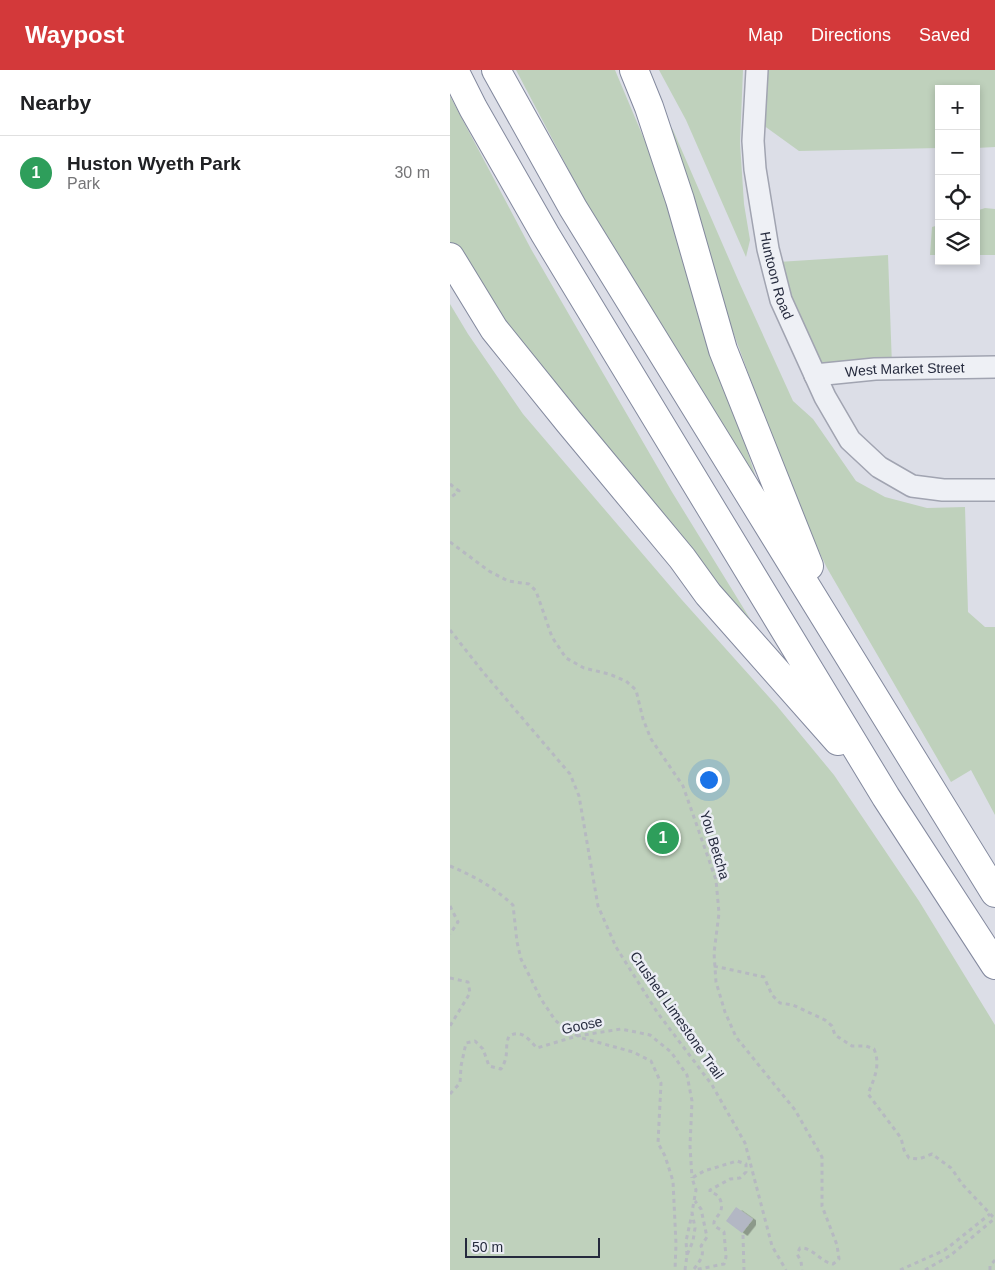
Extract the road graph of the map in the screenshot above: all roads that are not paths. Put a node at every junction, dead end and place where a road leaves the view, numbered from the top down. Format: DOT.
graph roads {
  1 [pos="454,70"];
  2 [pos="496,70"];
  3 [pos="634,70"];
  4 [pos="757,70"];
  5 [pos="450,257"];
  6 [pos="995,367"];
  7 [pos="815,375"];
  8 [pos="995,490"];
  9 [pos="836,635"];
  10 [pos="886,797"];
  11 [pos="995,893"];
  12 [pos="995,965"];
  1 -- 10 [label="highway"];
  2 -- 9 [label="highway"];
  3 -- 9 [label="highway"];
  4 -- 7 [label="street, Huntoon Road"];
  5 -- 10 [label="highway"];
  6 -- 7 [label="street, West Market Street"];
  7 -- 8 [label="street, Huntoon Road"];
  9 -- 11 [label="highway"];
  10 -- 12 [label="highway"];
}
